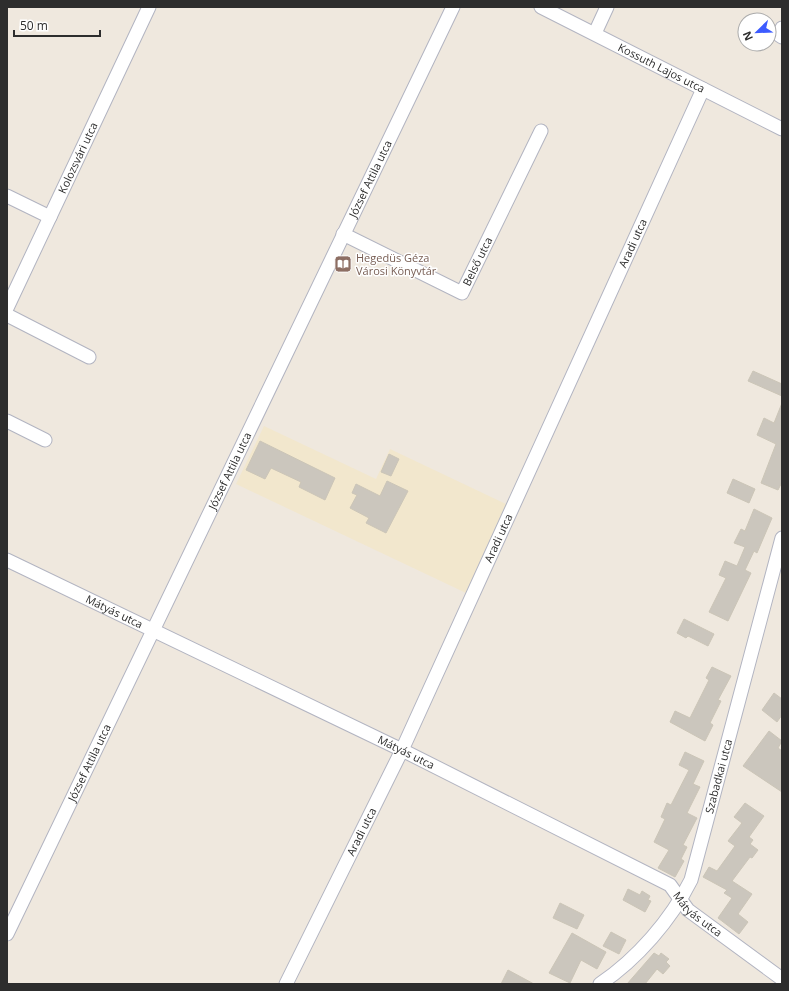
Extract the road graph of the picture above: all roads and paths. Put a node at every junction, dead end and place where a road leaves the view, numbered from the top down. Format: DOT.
graph roads {
  1 [pos="149,7"];
  2 [pos="452,7"];
  3 [pos="541,7"];
  4 [pos="607,7"];
  5 [pos="782,28"];
  6 [pos="595,33"];
  7 [pos="782,37"];
  8 [pos="703,89"];
  9 [pos="782,129"];
  10 [pos="541,131"];
  11 [pos="7,196"];
  12 [pos="50,217"];
  13 [pos="343,234"];
  14 [pos="7,308"];
  15 [pos="7,315"];
  16 [pos="89,357"];
  17 [pos="7,421"];
  18 [pos="45,440"];
  19 [pos="782,538"];
  20 [pos="7,560"];
  21 [pos="154,631"];
  22 [pos="402,750"];
  23 [pos="680,901"];
  24 [pos="7,934"];
  25 [pos="782,979"];
  26 [pos="286,984"];
  27 [pos="600,984"];
  1 -- 12 [label="street, Kolozsvári utca"];
  2 -- 13 [label="street, József Attila utca"];
  3 -- 6 [label="street, Kossuth Lajos utca"];
  4 -- 6 [label="street"];
  5 -- 7 [label="street"];
  6 -- 8 [label="street, Kossuth Lajos utca"];
  8 -- 9 [label="street, Kossuth Lajos utca"];
  8 -- 22 [label="street, Aradi utca"];
  10 -- 13 [label="street, Belső utca"];
  11 -- 12 [label="street"];
  12 -- 14 [label="street, Kolozsvári utca"];
  13 -- 21 [label="street, József Attila utca"];
  15 -- 16 [label="street"];
  17 -- 18 [label="street"];
  19 -- 23 [label="street, Szabadkai utca"];
  20 -- 21 [label="street, Mátyás utca"];
  21 -- 22 [label="street, Mátyás utca"];
  21 -- 24 [label="street, József Attila utca"];
  22 -- 23 [label="street, Mátyás utca"];
  22 -- 26 [label="street, Aradi utca"];
  23 -- 25 [label="street, Mátyás utca"];
  23 -- 27 [label="street, Szabadkai utca"];
}
